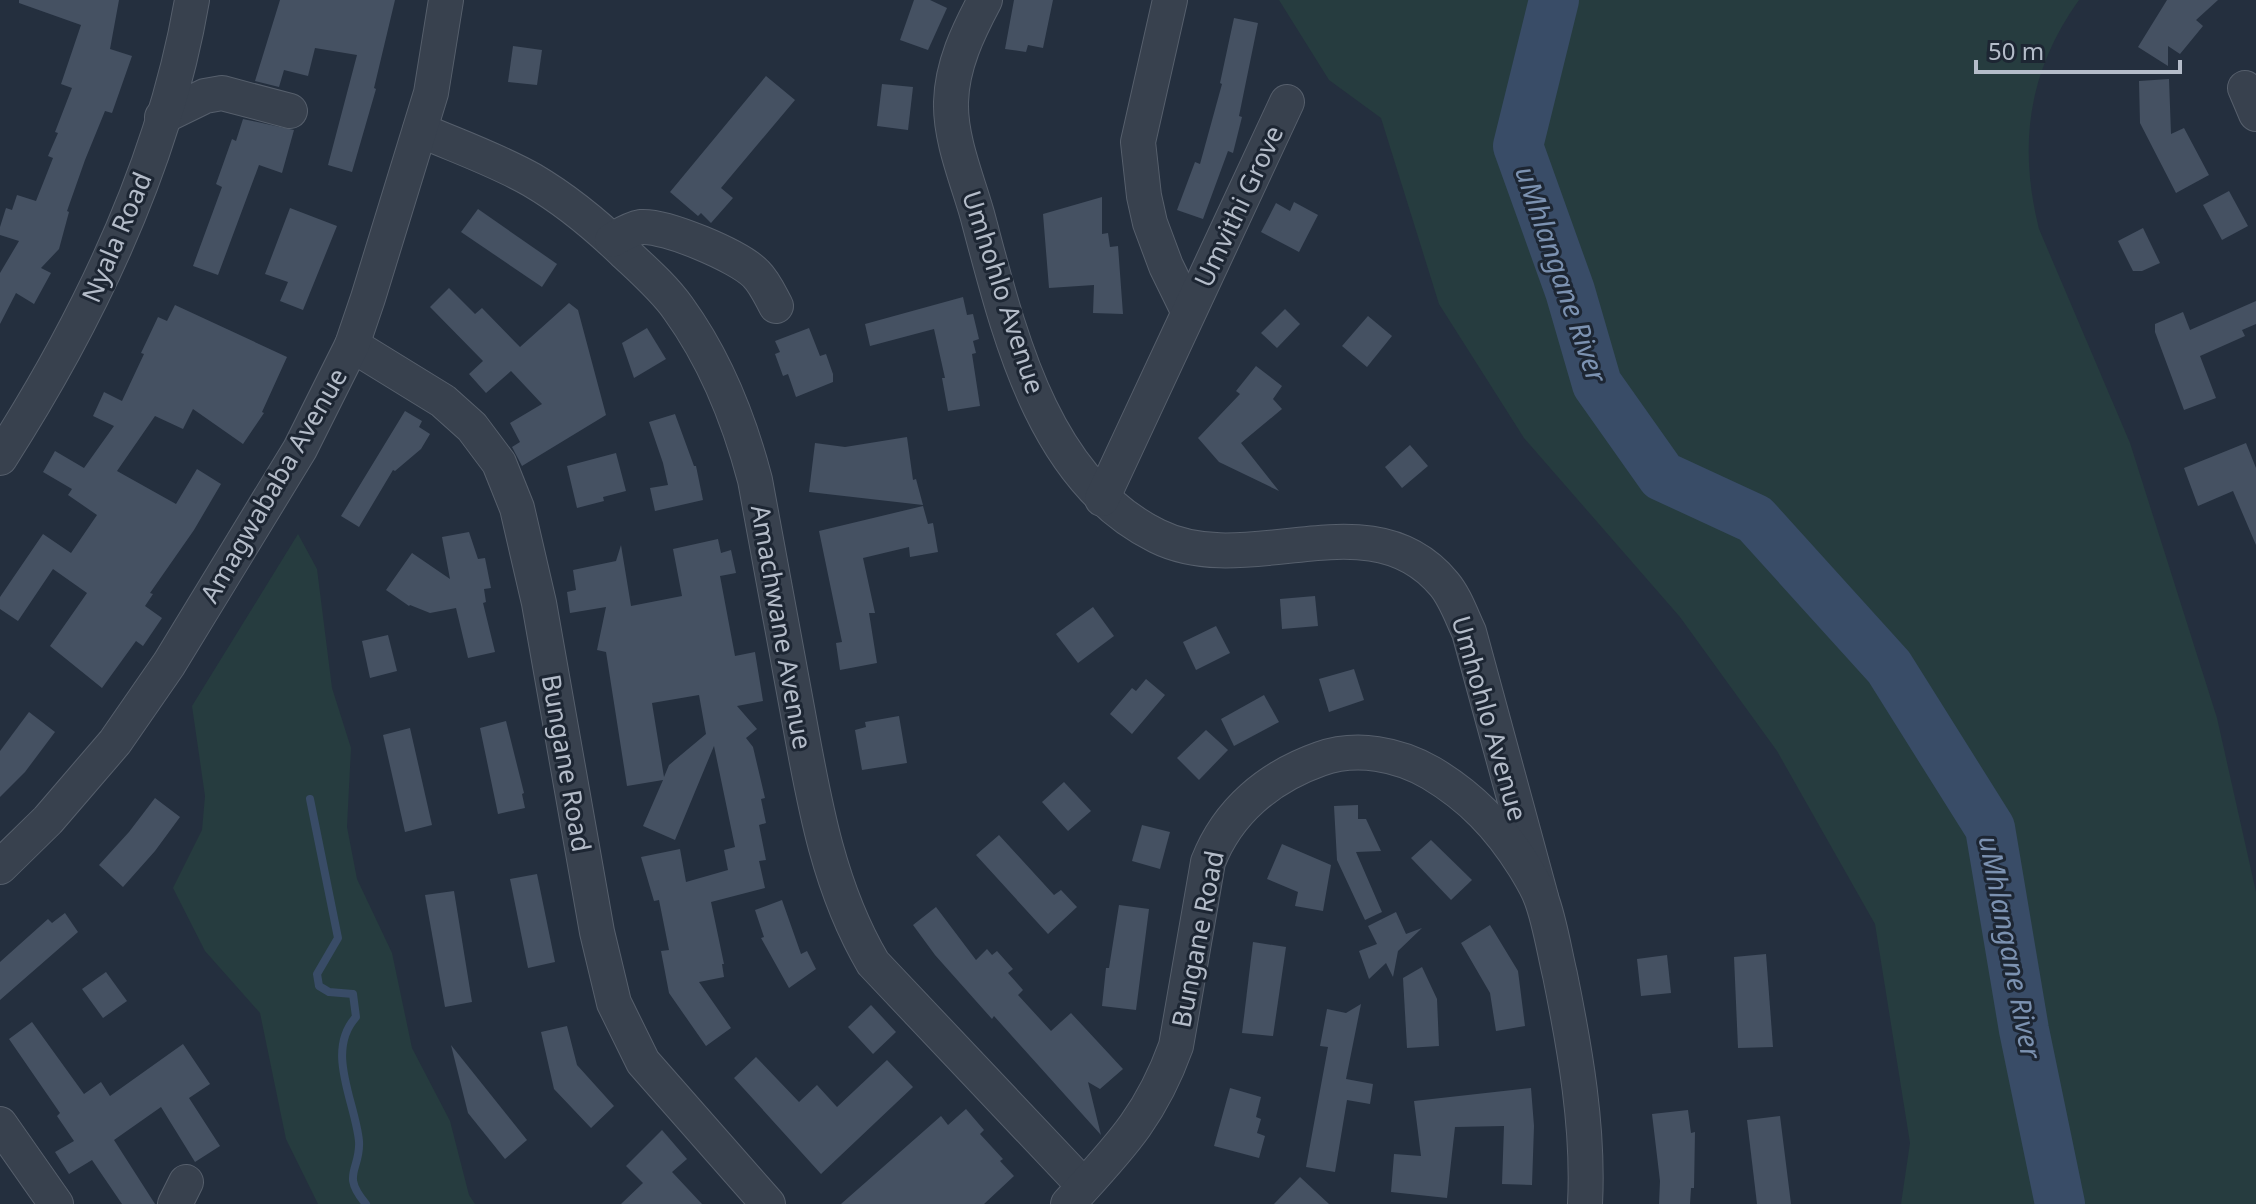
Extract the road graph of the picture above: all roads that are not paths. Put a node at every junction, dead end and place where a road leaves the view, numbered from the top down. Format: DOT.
graph roads {
  1 [pos="192,0"];
  2 [pos="446,0"];
  3 [pos="985,0"];
  4 [pos="1170,0"];
  5 [pos="1287,102"];
  6 [pos="290,111"];
  7 [pos="162,117"];
  8 [pos="420,130"];
  9 [pos="612,240"];
  10 [pos="776,306"];
  11 [pos="1188,311"];
  12 [pos="352,345"];
  13 [pos="0,458"];
  14 [pos="1102,499"];
  15 [pos="0,867"];
  16 [pos="1541,897"];
  17 [pos="1,1128"];
  18 [pos="1076,1195"];
  19 [pos="56,1204"];
  20 [pos="768,1204"];
  21 [pos="1585,1204"];
  1 -- 7 [label="street, Nyala Road"];
  2 -- 8 [label="street, Amagwababa Avenue"];
  3 -- 14 [label="street, Umhohlo Avenue"];
  4 -- 11 [label="street, Umvithi Grove"];
  5 -- 11 [label="street, Umvithi Grove"];
  6 -- 7 [label="street"];
  7 -- 13 [label="street, Nyala Road"];
  8 -- 9 [label="street, Amachwane Avenue"];
  8 -- 12 [label="street, Amagwababa Avenue"];
  9 -- 10 [label="street"];
  9 -- 18 [label="street, Amachwane Avenue"];
  11 -- 14 [label="street, Umvithi Grove"];
  12 -- 15 [label="street, Amagwababa Avenue"];
  12 -- 20 [label="street, Bungane Road"];
  14 -- 16 [label="street, Umhohlo Avenue"];
  16 -- 18 [label="street, Bungane Road"];
  16 -- 21 [label="street, Bungane Road"];
  17 -- 19 [label="street"];
}
